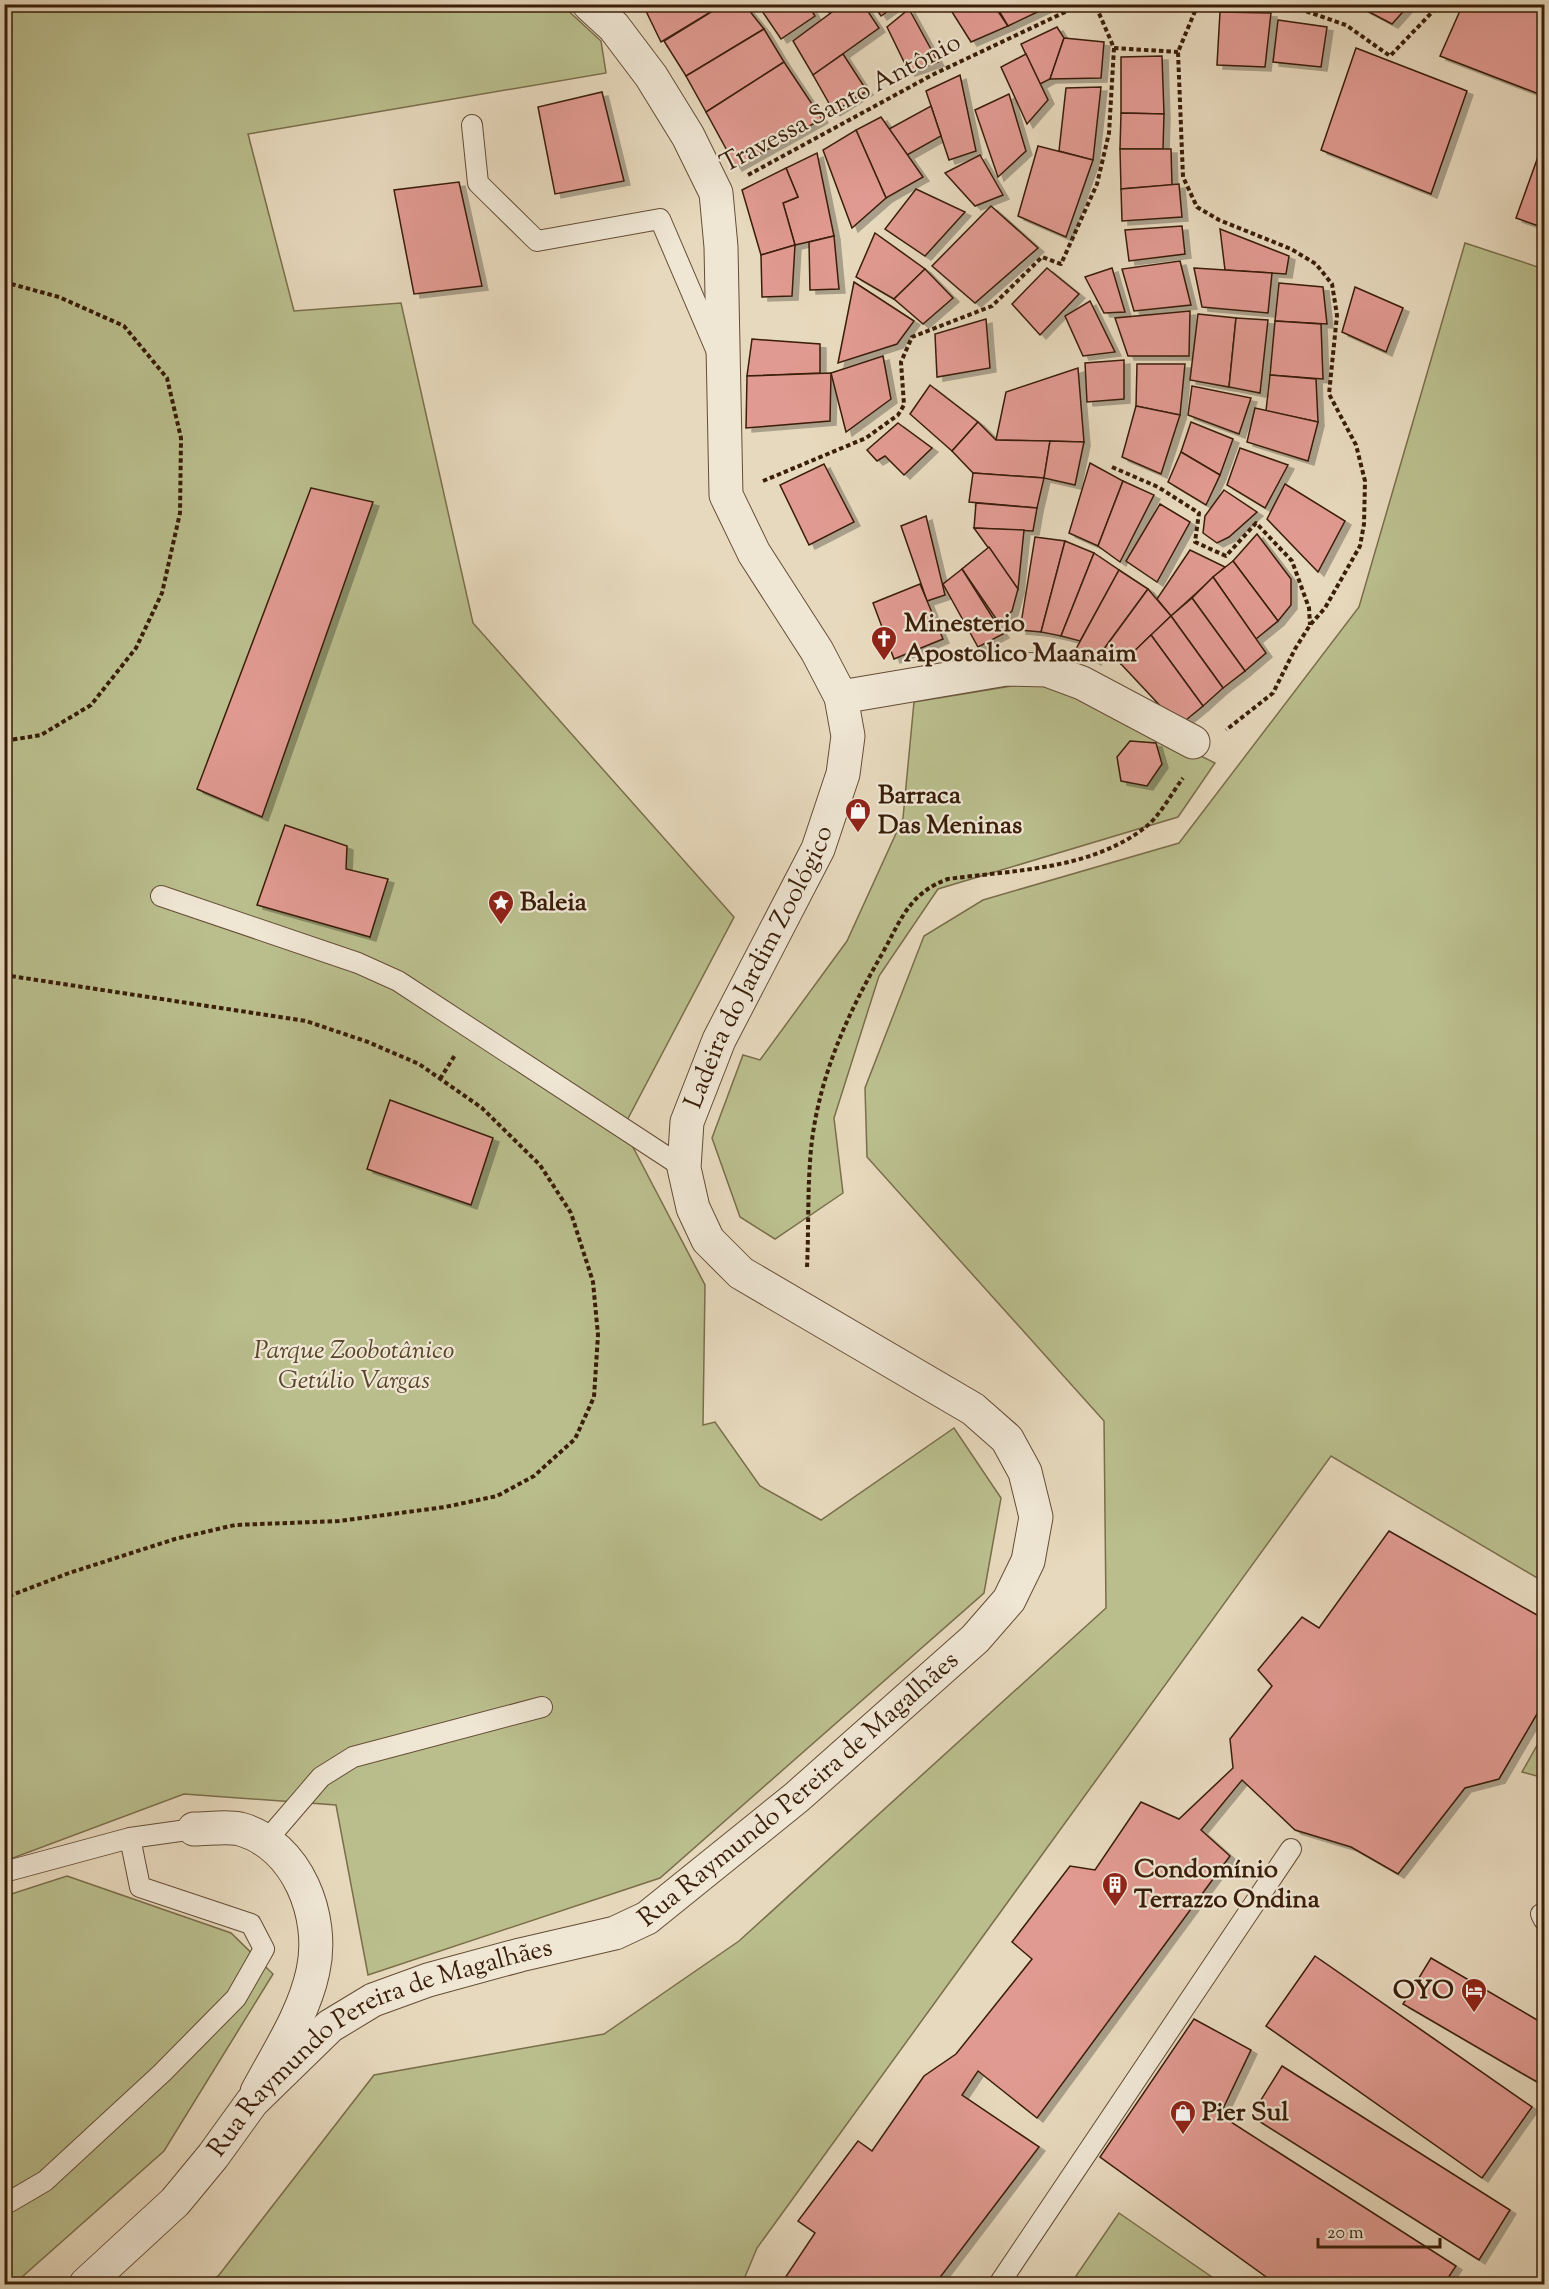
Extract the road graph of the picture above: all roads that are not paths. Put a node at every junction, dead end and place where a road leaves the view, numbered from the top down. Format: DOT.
graph roads {
  1 [pos="589,4"];
  2 [pos="472,125"];
  3 [pos="724,368"];
  4 [pos="841,697"];
  5 [pos="1193,742"];
  6 [pos="161,896"];
  7 [pos="684,1168"];
  8 [pos="542,1707"];
  9 [pos="194,1829"];
  10 [pos="130,1838"];
  11 [pos="266,1841"];
  12 [pos="1291,1849"];
  13 [pos="4,1872"];
  14 [pos="252,2102"];
  15 [pos="4,2205"];
  16 [pos="86,2284"];
  17 [pos="999,2284"];
  1 -- 3 [label="street, Ladeira do Jardim Zoológico"];
  2 -- 3 [label="lane"];
  3 -- 4 [label="street, Ladeira do Jardim Zoológico"];
  4 -- 5 [label="street"];
  4 -- 7 [label="street, Ladeira do Jardim Zoológico"];
  6 -- 7 [label="lane"];
  7 -- 14 [label="street, Rua Raymundo Pereira de Magalhães"];
  8 -- 11 [label="lane"];
  9 -- 10 [label="lane"];
  9 -- 11 [label="street"];
  10 -- 13 [label="lane"];
  10 -- 15 [label="lane"];
  11 -- 14 [label="street"];
  12 -- 17 [label="lane"];
  14 -- 16 [label="street, Rua Raymundo Pereira de Magalhães"];
}
